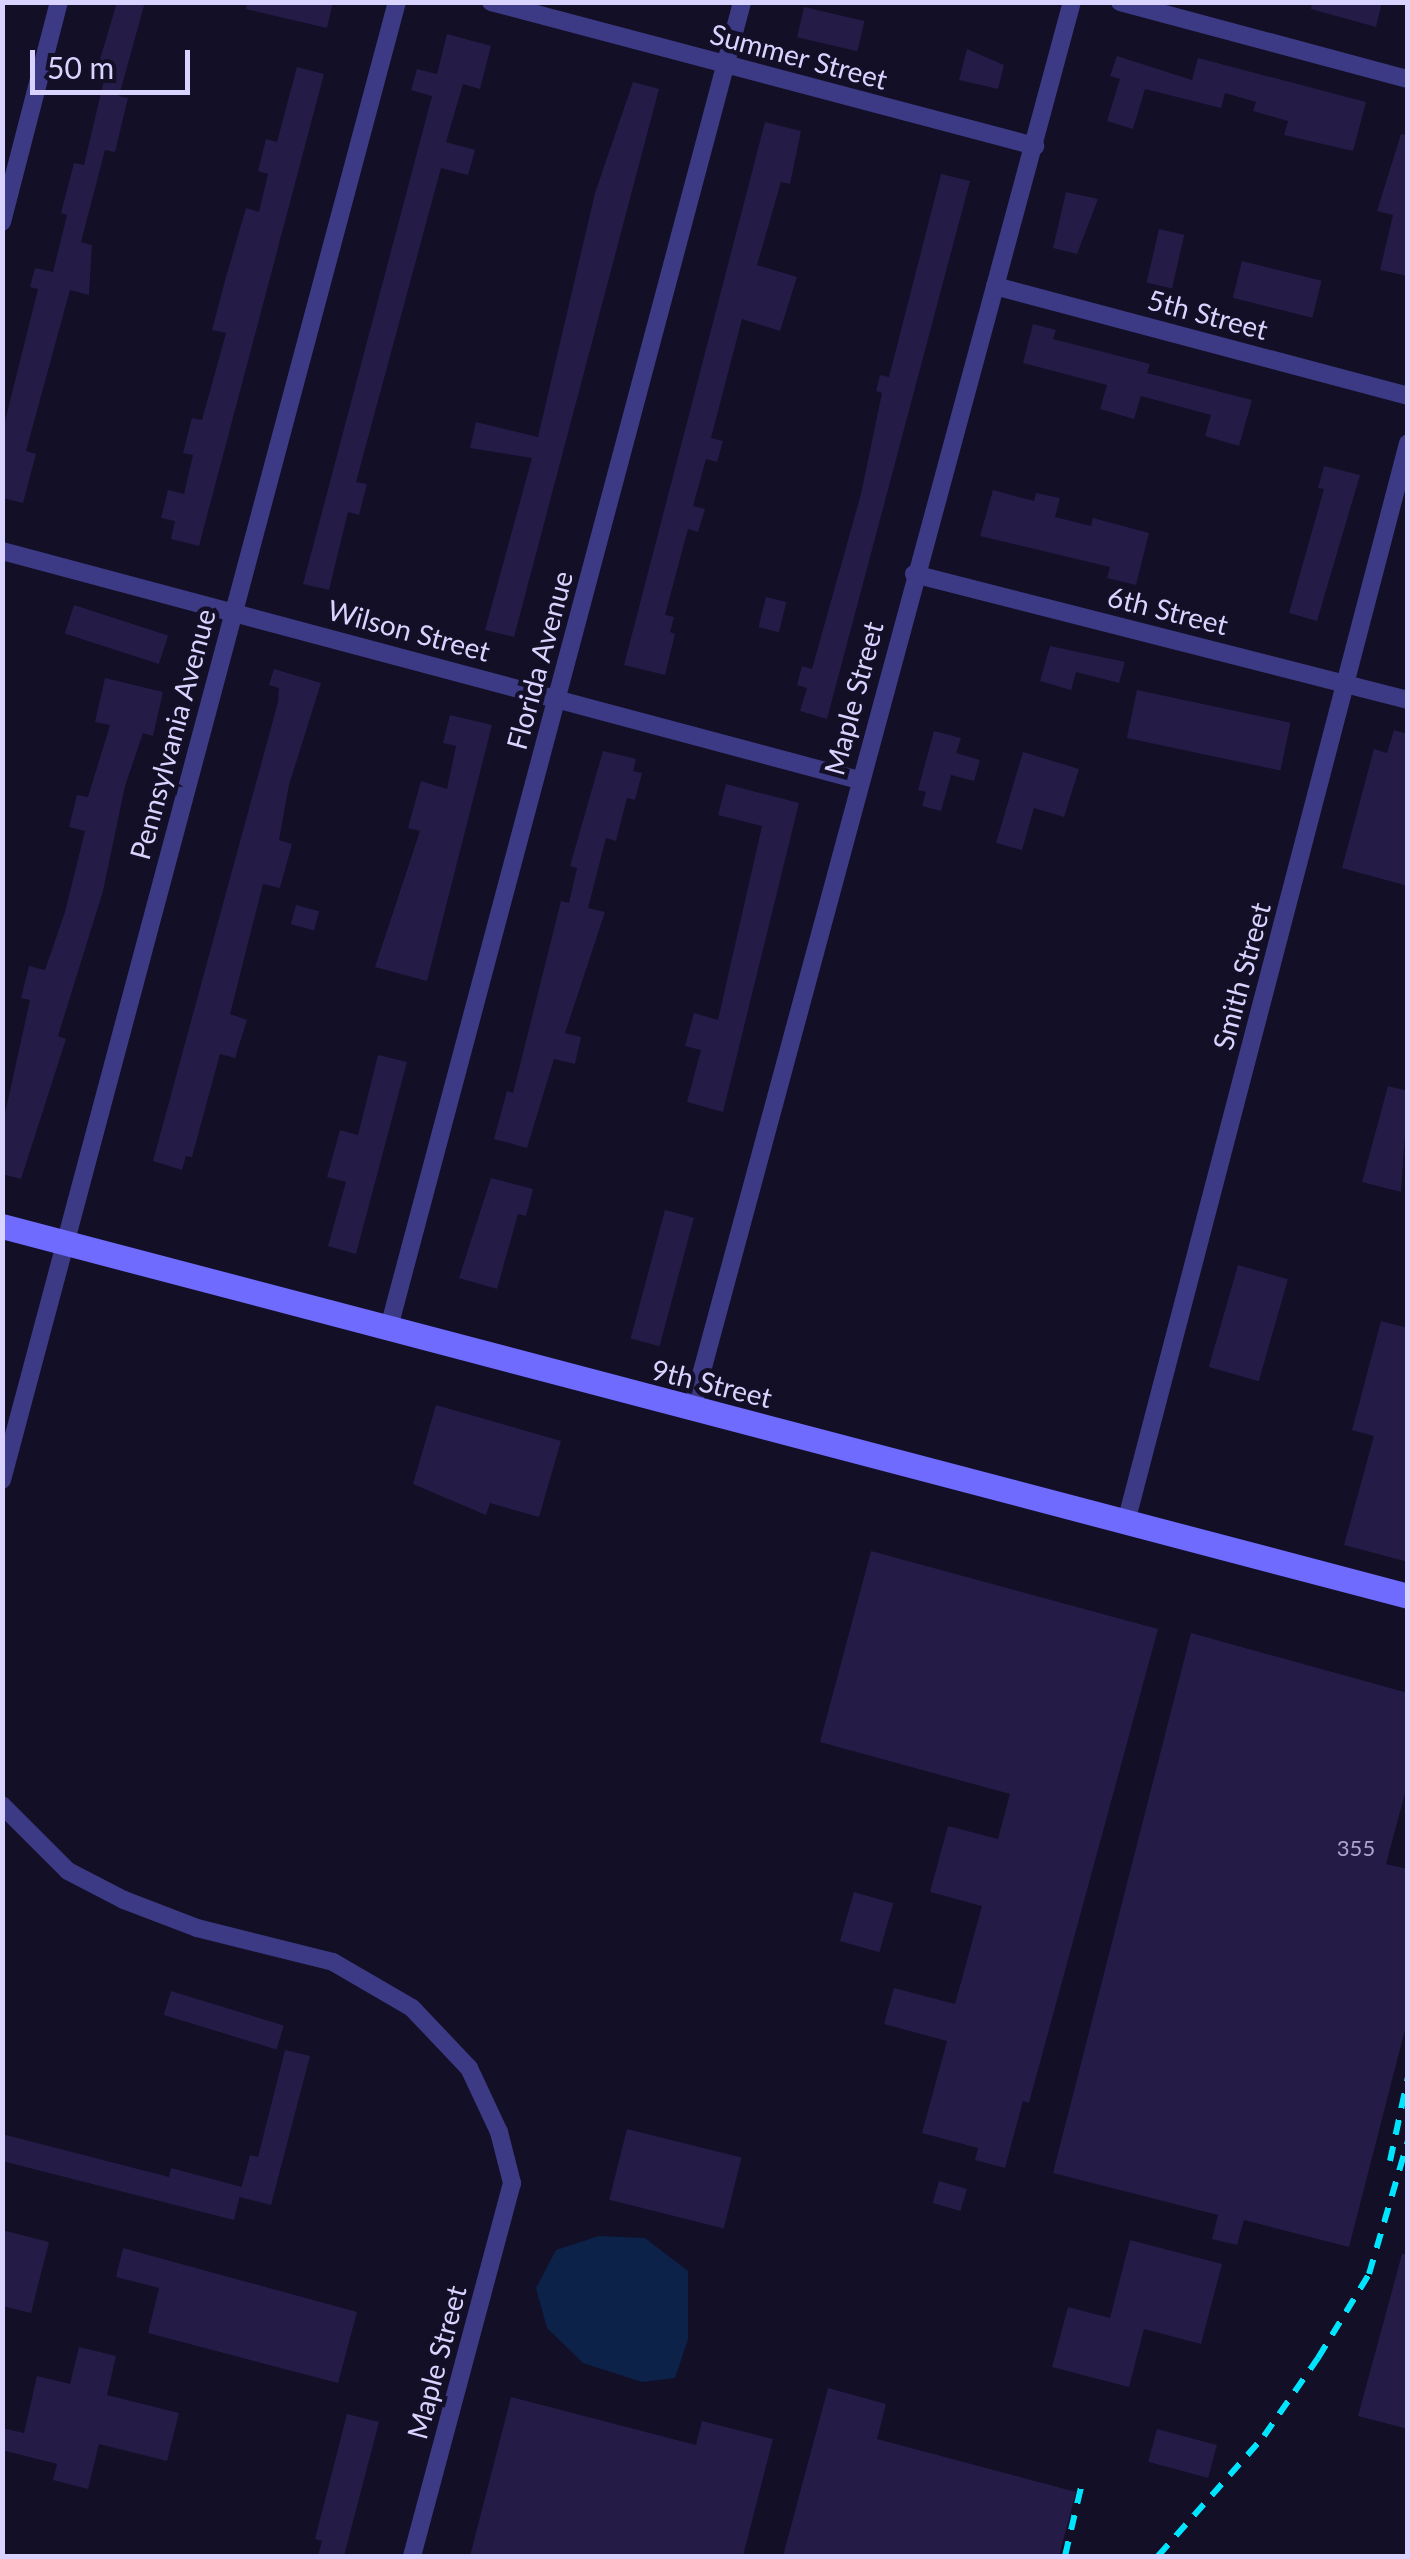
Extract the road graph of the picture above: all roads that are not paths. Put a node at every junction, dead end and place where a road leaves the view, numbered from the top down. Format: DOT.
graph roads {
  1 [pos="59,2"];
  2 [pos="397,2"];
  3 [pos="491,2"];
  4 [pos="742,2"];
  5 [pos="1072,2"];
  6 [pos="1120,2"];
  7 [pos="726,65"];
  8 [pos="1408,79"];
  9 [pos="1035,146"];
  10 [pos="2,222"];
  11 [pos="995,286"];
  12 [pos="1408,396"];
  13 [pos="1408,443"];
  14 [pos="2,551"];
  15 [pos="914,574"];
  16 [pos="234,610"];
  17 [pos="1346,683"];
  18 [pos="557,700"];
  19 [pos="1408,700"];
  20 [pos="859,780"];
  21 [pos="2,1226"];
  22 [pos="64,1244"];
  23 [pos="388,1331"];
  24 [pos="692,1408"];
  25 [pos="2,1480"];
  26 [pos="1126,1522"];
  27 [pos="1408,1596"];
  28 [pos="2,1805"];
  29 [pos="412,2556"];
  1 -- 10 [label="street"];
  2 -- 16 [label="street, Pennsylvania Avenue"];
  3 -- 7 [label="street, Summer Street"];
  4 -- 7 [label="street, Florida Avenue"];
  5 -- 9 [label="street, Maple Street"];
  6 -- 8 [label="street"];
  7 -- 9 [label="street, Summer Street"];
  7 -- 18 [label="street, Florida Avenue"];
  9 -- 11 [label="street, Maple Street"];
  11 -- 12 [label="street, 5th Street"];
  11 -- 15 [label="street, Maple Street"];
  13 -- 17 [label="street, Smith Street"];
  14 -- 16 [label="street, Wilson Street"];
  15 -- 17 [label="street, 6th Street"];
  15 -- 20 [label="street, Maple Street"];
  16 -- 18 [label="street, Wilson Street"];
  16 -- 22 [label="street, Pennsylvania Avenue"];
  17 -- 19 [label="street, 6th Street"];
  17 -- 26 [label="street, Smith Street"];
  18 -- 20 [label="street, Wilson Street"];
  18 -- 23 [label="street, Florida Avenue"];
  20 -- 24 [label="street, Maple Street"];
  21 -- 22 [label="street, 9th Street"];
  22 -- 23 [label="street, 9th Street"];
  22 -- 25 [label="street, Pennsylvania Avenue"];
  23 -- 24 [label="street, 9th Street"];
  24 -- 26 [label="street, 9th Street"];
  26 -- 27 [label="street, 9th Street"];
  28 -- 29 [label="street, Maple Street"];
}
